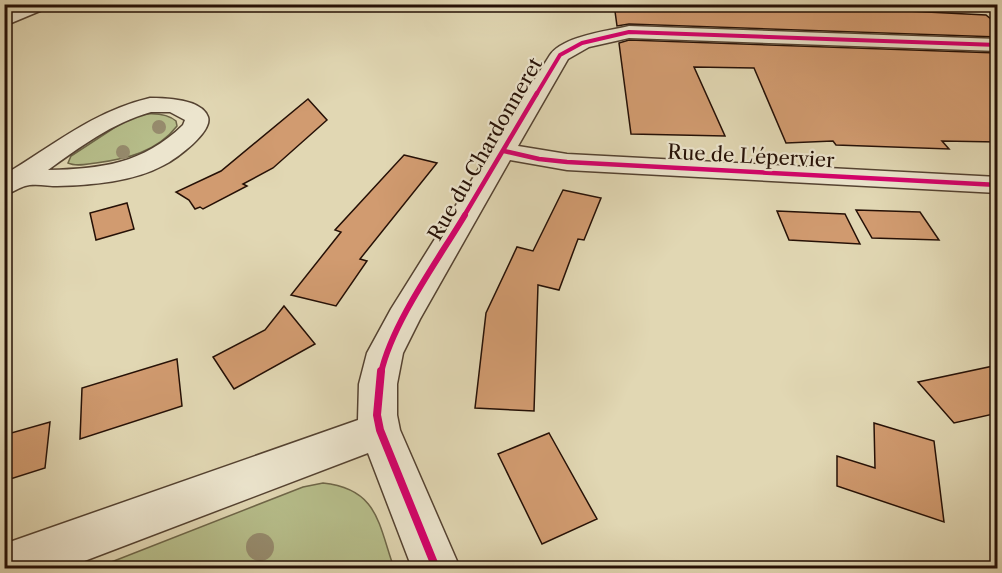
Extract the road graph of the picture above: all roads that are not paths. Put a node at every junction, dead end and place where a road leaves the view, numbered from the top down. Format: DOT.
graph roads {
  1 [pos="41,4"];
  2 [pos="4,21"];
  3 [pos="998,45"];
  4 [pos="504,151"];
  5 [pos="12,182"];
  6 [pos="998,185"];
  7 [pos="380,430"];
  8 [pos="4,568"];
  9 [pos="436,568"];
  1 -- 2 [label="street"];
  3 -- 4 [label="street, Rue du Chardonneret"];
  4 -- 6 [label="street, Rue de L'épervier"];
  4 -- 7 [label="street, Rue du Chardonneret"];
  5 -- 5 [label="street"];
  7 -- 8 [label="street"];
  7 -- 9 [label="street, Rue du Chardonneret"];
}
